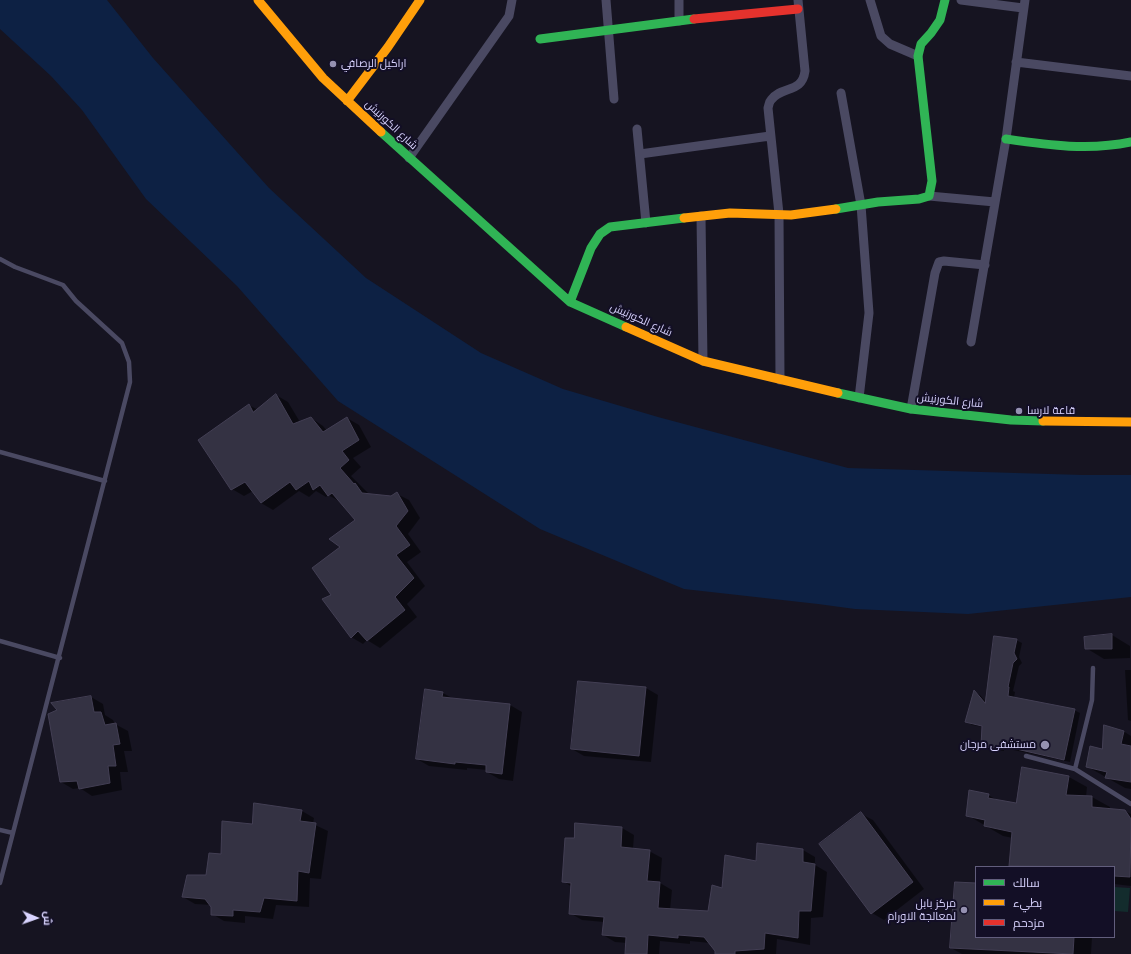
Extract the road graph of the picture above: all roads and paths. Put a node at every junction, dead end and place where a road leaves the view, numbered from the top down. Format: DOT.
graph roads {
  1 [pos="258,0"];
  2 [pos="420,0"];
  3 [pos="512,0"];
  4 [pos="606,0"];
  5 [pos="679,0"];
  6 [pos="870,0"];
  7 [pos="945,0"];
  8 [pos="961,0"];
  9 [pos="798,4"];
  10 [pos="1024,4"];
  11 [pos="679,21"];
  12 [pos="609,30"];
  13 [pos="540,39"];
  14 [pos="918,56"];
  15 [pos="1016,62"];
  16 [pos="1131,76"];
  17 [pos="841,93"];
  18 [pos="614,99"];
  19 [pos="347,101"];
  20 [pos="637,129"];
  21 [pos="770,136"];
  22 [pos="1006,139"];
  23 [pos="1131,142"];
  24 [pos="640,154"];
  25 [pos="409,158"];
  26 [pos="929,196"];
  27 [pos="995,202"];
  28 [pos="861,205"];
  29 [pos="779,214"];
  30 [pos="700,216"];
  31 [pos="646,223"];
  32 [pos="0,259"];
  33 [pos="985,265"];
  34 [pos="570,302"];
  35 [pos="971,342"];
  36 [pos="704,361"];
  37 [pos="780,380"];
  38 [pos="860,398"];
  39 [pos="911,409"];
  40 [pos="1131,422"];
  41 [pos="0,452"];
  42 [pos="106,481"];
  43 [pos="0,641"];
  44 [pos="60,658"];
  45 [pos="1093,668"];
  46 [pos="1026,756"];
  47 [pos="1075,769"];
  48 [pos="1131,804"];
  49 [pos="0,830"];
  50 [pos="13,833"];
  51 [pos="0,883"];
  1 -- 19 [label="street, شارع الكورنيش"];
  2 -- 19 [label="street"];
  3 -- 25 [label="street"];
  4 -- 12 [label="street"];
  5 -- 11 [label="street"];
  6 -- 14 [label="street"];
  7 -- 14 [label="street"];
  8 -- 10 [label="street"];
  9 -- 11 [label="street"];
  9 -- 21 [label="street"];
  10 -- 15 [label="street"];
  11 -- 12 [label="street"];
  12 -- 13 [label="street"];
  12 -- 18 [label="street"];
  14 -- 26 [label="street"];
  15 -- 16 [label="street"];
  15 -- 22 [label="street"];
  17 -- 28 [label="street"];
  19 -- 25 [label="street, شارع الكورنيش"];
  20 -- 24 [label="street"];
  21 -- 24 [label="street"];
  21 -- 29 [label="street"];
  22 -- 23 [label="street"];
  22 -- 27 [label="street"];
  24 -- 31 [label="street"];
  25 -- 34 [label="street, شارع الكورنيش"];
  26 -- 27 [label="street"];
  26 -- 28 [label="street"];
  27 -- 33 [label="street"];
  28 -- 29 [label="street"];
  28 -- 38 [label="street"];
  29 -- 30 [label="street"];
  29 -- 37 [label="street"];
  30 -- 31 [label="street"];
  30 -- 36 [label="street"];
  31 -- 34 [label="street"];
  32 -- 42 [label="lane"];
  33 -- 35 [label="street"];
  33 -- 39 [label="street"];
  34 -- 36 [label="street, شارع الكورنيش"];
  36 -- 37 [label="street, شارع الكورنيش"];
  37 -- 38 [label="street, شارع الكورنيش"];
  38 -- 39 [label="street, شارع الكورنيش"];
  39 -- 40 [label="street, شارع الكورنيش"];
  41 -- 42 [label="lane"];
  42 -- 44 [label="lane"];
  43 -- 44 [label="lane"];
  44 -- 50 [label="lane"];
  45 -- 47 [label="lane"];
  46 -- 47 [label="lane"];
  47 -- 48 [label="lane"];
  49 -- 50 [label="lane"];
  50 -- 51 [label="lane"];
}
